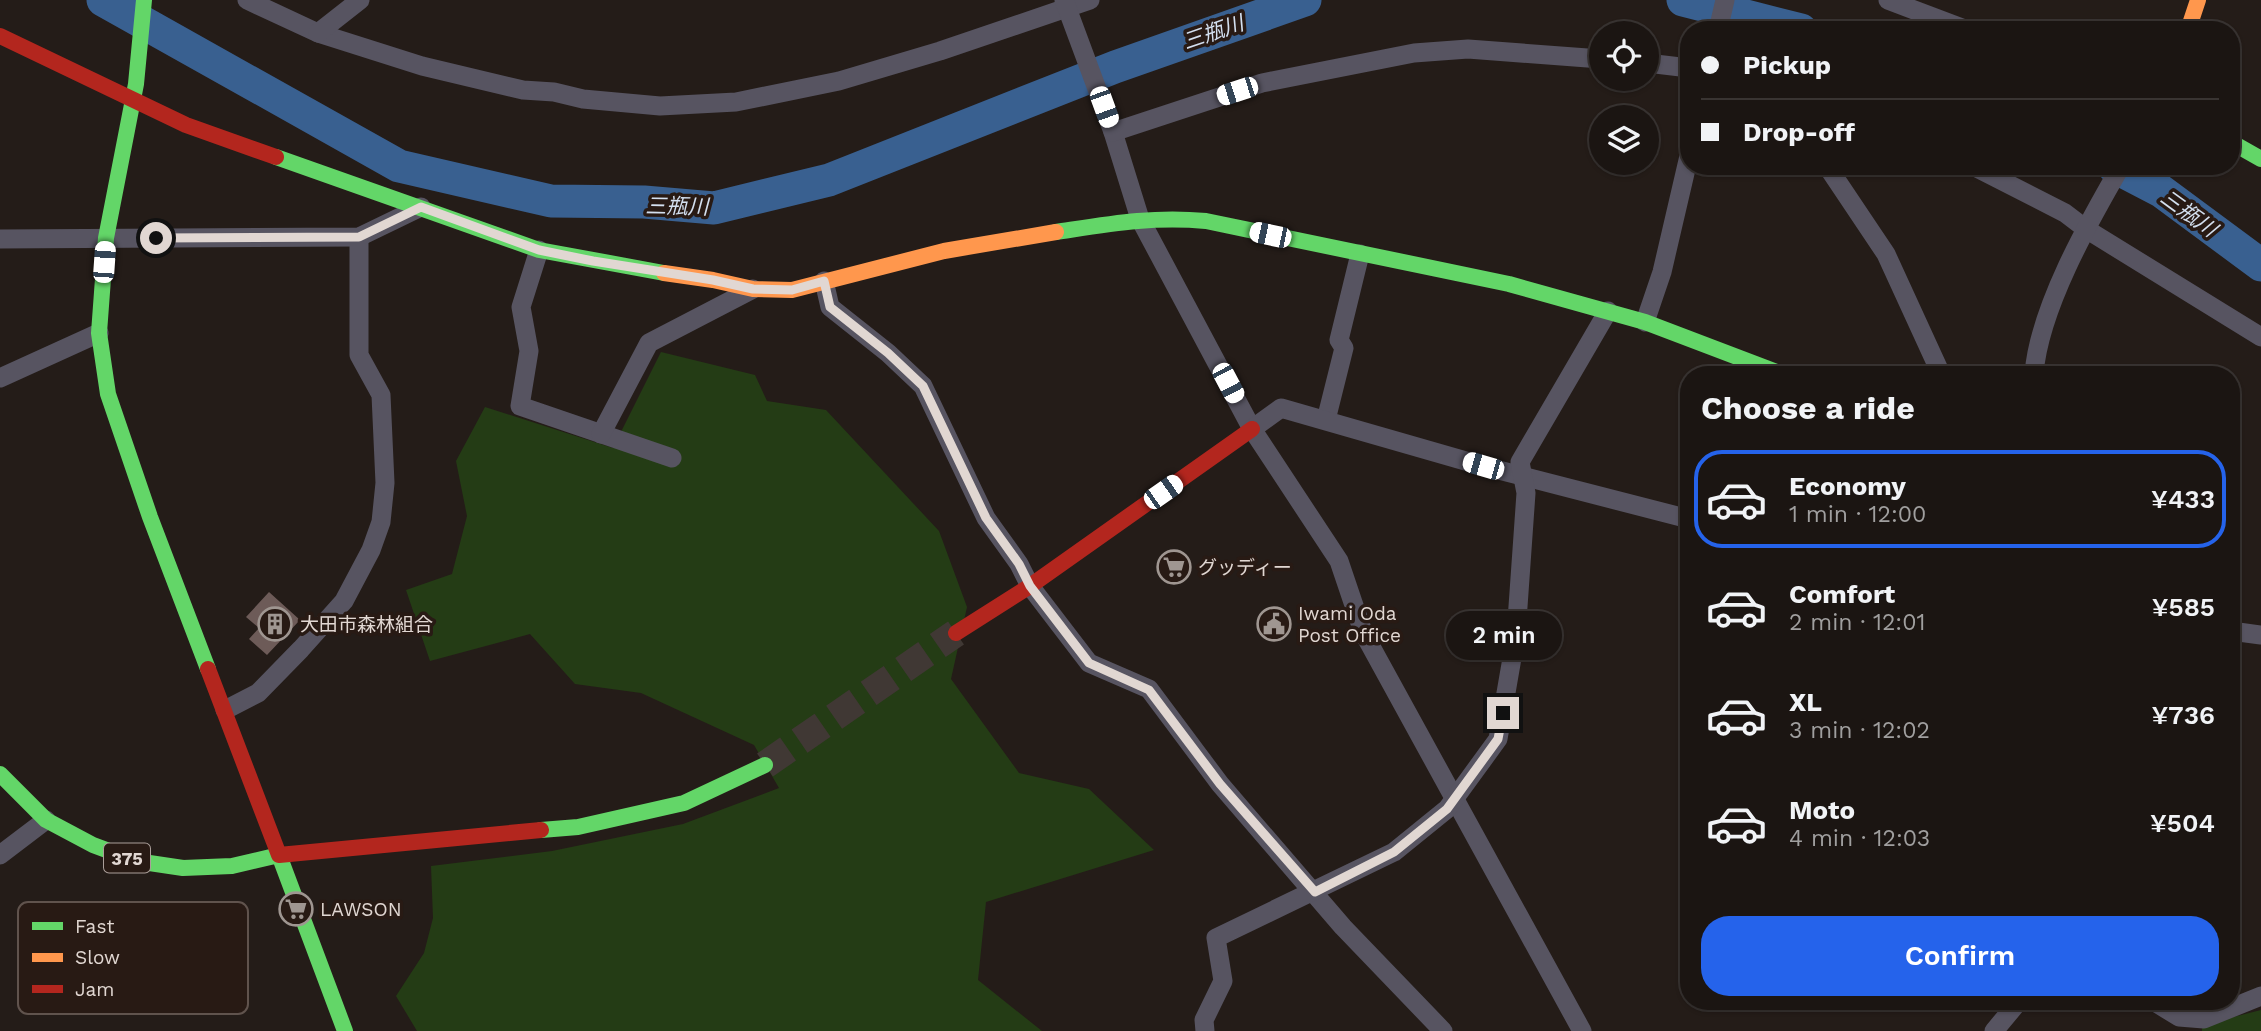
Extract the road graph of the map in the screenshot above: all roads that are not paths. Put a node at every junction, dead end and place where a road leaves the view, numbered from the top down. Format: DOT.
graph roads {
  1 [pos="144,0"];
  2 [pos="247,0"];
  3 [pos="360,0"];
  4 [pos="1090,0"];
  5 [pos="1725,0"];
  6 [pos="1888,0"];
  7 [pos="2198,0"];
  8 [pos="1066,4"];
  9 [pos="1720,21"];
  10 [pos="1943,21"];
  11 [pos="2191,21"];
  12 [pos="318,33"];
  13 [pos="0,36"];
  14 [pos="1589,58"];
  15 [pos="1659,64"];
  16 [pos="1680,67"];
  17 [pos="131,100"];
  18 [pos="1113,132"];
  19 [pos="2240,147"];
  20 [pos="2261,159"];
  21 [pos="1685,175"];
  22 [pos="1833,175"];
  23 [pos="1991,175"];
  24 [pos="2116,175"];
  25 [pos="421,207"];
  26 [pos="1140,219"];
  27 [pos="2089,223"];
  28 [pos="359,237"];
  29 [pos="106,238"];
  30 [pos="0,239"];
  31 [pos="539,250"];
  32 [pos="1360,254"];
  33 [pos="824,281"];
  34 [pos="753,289"];
  35 [pos="1608,311"];
  36 [pos="1645,322"];
  37 [pos="99,333"];
  38 [pos="2261,337"];
  39 [pos="1761,366"];
  40 [pos="1937,366"];
  41 [pos="2034,366"];
  42 [pos="0,378"];
  43 [pos="1326,420"];
  44 [pos="1252,429"];
  45 [pos="601,434"];
  46 [pos="672,458"];
  47 [pos="1524,477"];
  48 [pos="1680,517"];
  49 [pos="1030,586"];
  50 [pos="2240,632"];
  51 [pos="957,633"];
  52 [pos="2261,635"];
  53 [pos="225,710"];
  54 [pos="765,765"];
  55 [pos="0,774"];
  56 [pos="1454,799"];
  57 [pos="46,820"];
  58 [pos="0,855"];
  59 [pos="279,855"];
  60 [pos="1315,892"];
  61 [pos="2261,996"];
  62 [pos="2240,1004"];
  63 [pos="2012,1010"];
  64 [pos="2168,1010"];
  65 [pos="2226,1010"];
  66 [pos="345,1031"];
  67 [pos="1205,1031"];
  68 [pos="1443,1031"];
  69 [pos="1582,1031"];
  70 [pos="1994,1031"];
  1 -- 17 [label="main road"];
  2 -- 12 [label="street"];
  3 -- 12 [label="street"];
  4 -- 8 [label="street"];
  5 -- 9 [label="street"];
  6 -- 10 [label="street"];
  7 -- 11 [label="main road"];
  8 -- 12 [label="street"];
  8 -- 18 [label="street"];
  13 -- 17 [label="main road"];
  14 -- 18 [label="street"];
  15 -- 16 [label="street"];
  17 -- 25 [label="main road"];
  17 -- 29 [label="main road"];
  18 -- 26 [label="street"];
  19 -- 20 [label="main road"];
  21 -- 36 [label="street"];
  22 -- 40 [label="street"];
  23 -- 27 [label="street"];
  24 -- 27 [label="street"];
  25 -- 28 [label="street"];
  25 -- 31 [label="main road"];
  26 -- 32 [label="main road"];
  26 -- 33 [label="main road"];
  26 -- 44 [label="street"];
  27 -- 38 [label="street"];
  27 -- 41 [label="street"];
  28 -- 29 [label="street"];
  28 -- 53 [label="street"];
  29 -- 30 [label="street"];
  29 -- 37 [label="main road"];
  31 -- 34 [label="main road"];
  31 -- 45 [label="street"];
  32 -- 35 [label="main road"];
  32 -- 43 [label="street"];
  33 -- 34 [label="main road"];
  33 -- 49 [label="street"];
  34 -- 45 [label="street"];
  35 -- 36 [label="main road"];
  35 -- 47 [label="street"];
  36 -- 39 [label="main road"];
  37 -- 42 [label="street"];
  37 -- 53 [label="main road"];
  43 -- 44 [label="street"];
  43 -- 47 [label="street"];
  44 -- 49 [label="main road"];
  44 -- 56 [label="street"];
  45 -- 46 [label="street"];
  47 -- 48 [label="street"];
  47 -- 56 [label="street"];
  49 -- 51 [label="main road"];
  49 -- 60 [label="street"];
  50 -- 52 [label="street"];
  53 -- 59 [label="main road"];
  54 -- 59 [label="main road"];
  55 -- 57 [label="main road, 375"];
  56 -- 60 [label="street"];
  56 -- 69 [label="street"];
  57 -- 58 [label="street"];
  57 -- 59 [label="main road, 375"];
  59 -- 66 [label="main road"];
  60 -- 67 [label="street"];
  60 -- 68 [label="street"];
  61 -- 62 [label="street"];
  63 -- 70 [label="street"];
  64 -- 65 [label="street"];
}
